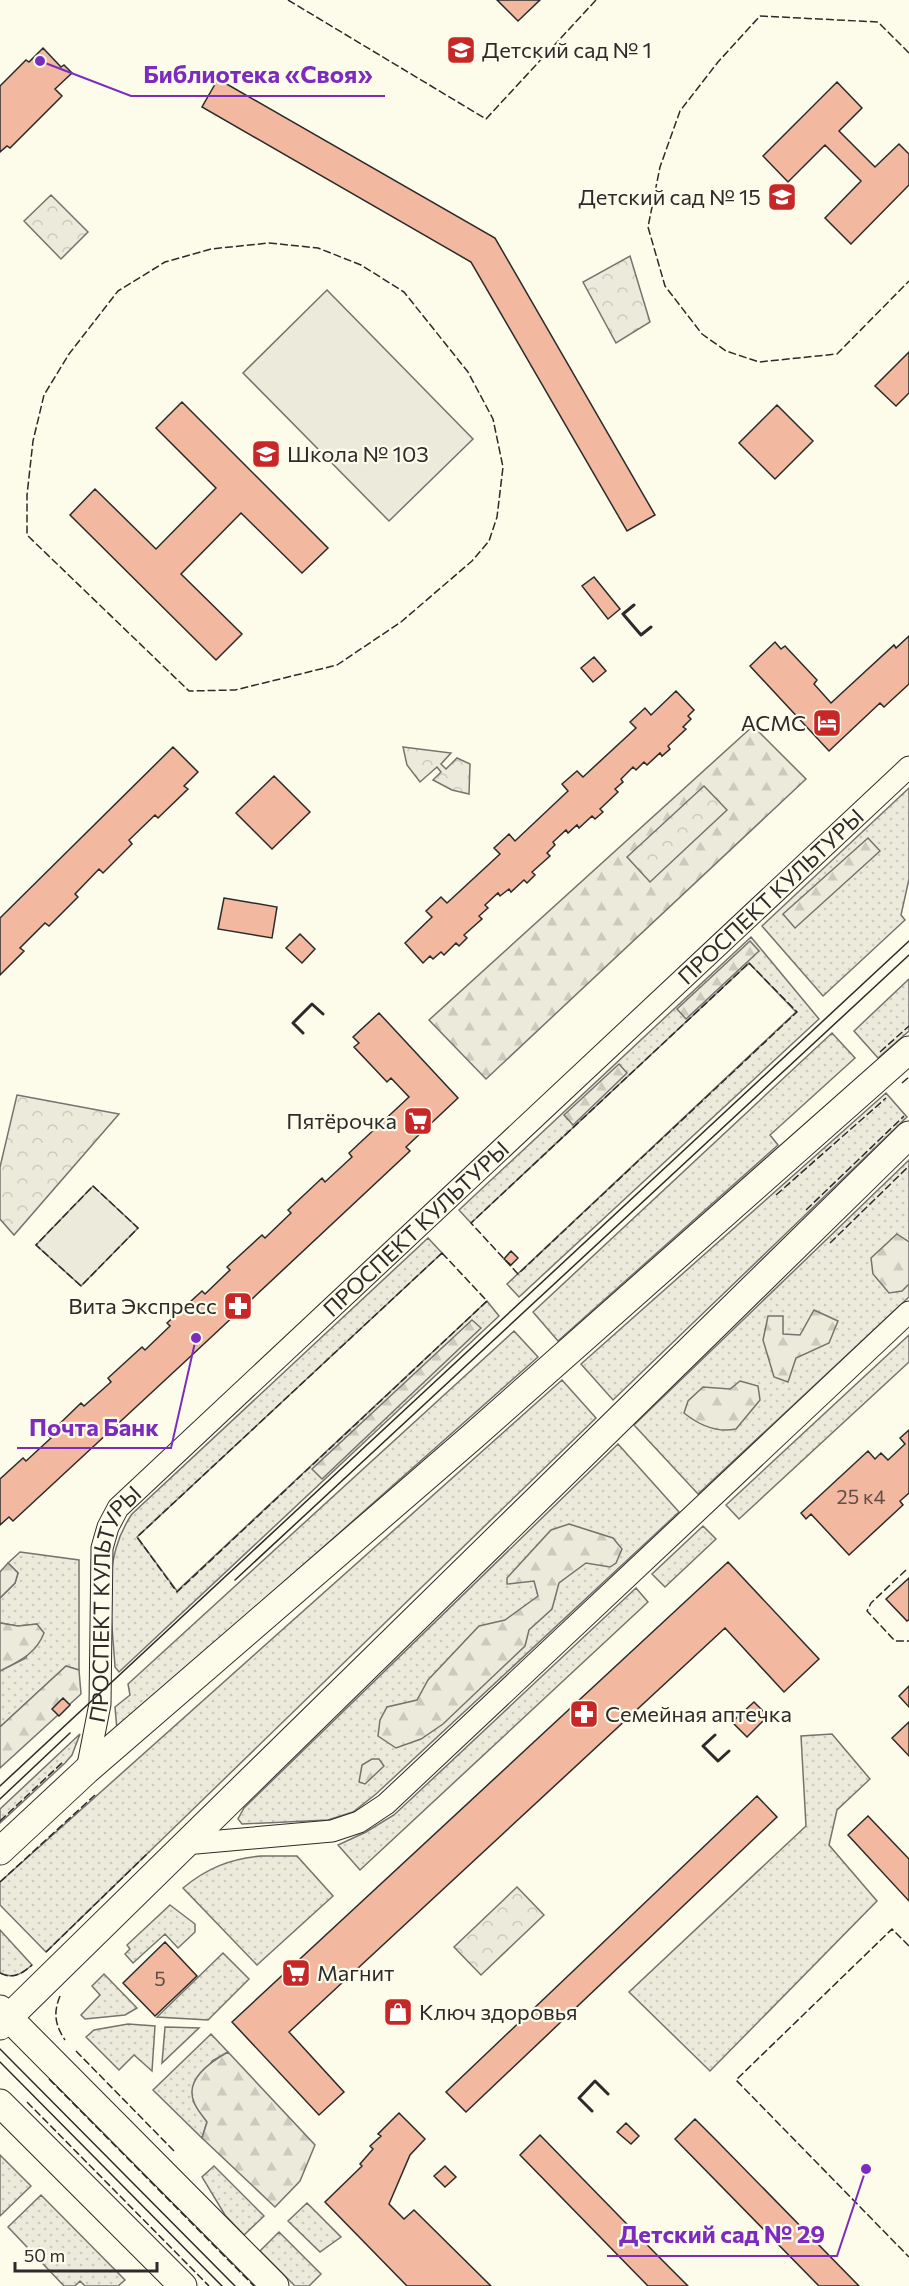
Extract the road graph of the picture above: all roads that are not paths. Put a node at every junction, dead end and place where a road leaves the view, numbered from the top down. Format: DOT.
graph roads {
  1 [pos="909,767"];
  2 [pos="909,1050"];
  3 [pos="909,1134"];
  4 [pos="909,1312"];
  5 [pos="87,1770"];
  6 [pos="185,1844"];
  7 [pos="0,1851"];
  8 [pos="3,2018"];
  9 [pos="0,2103"];
  10 [pos="183,2286"];
  11 [pos="275,2286"];
  1 -- 5 [label="street, ПРОСПЕКТ КУЛЬТУРЫ"];
  2 -- 5 [label="main road, ПРОСПЕКТ КУЛЬТУРЫ"];
  3 -- 6 [label="main road"];
  4 -- 6 [label="street"];
  5 -- 7 [label="main road, ПРОСПЕКТ КУЛЬТУРЫ"];
  6 -- 8 [label="main road"];
  8 -- 11 [label="main road"];
  9 -- 10 [label="main road"];
}
